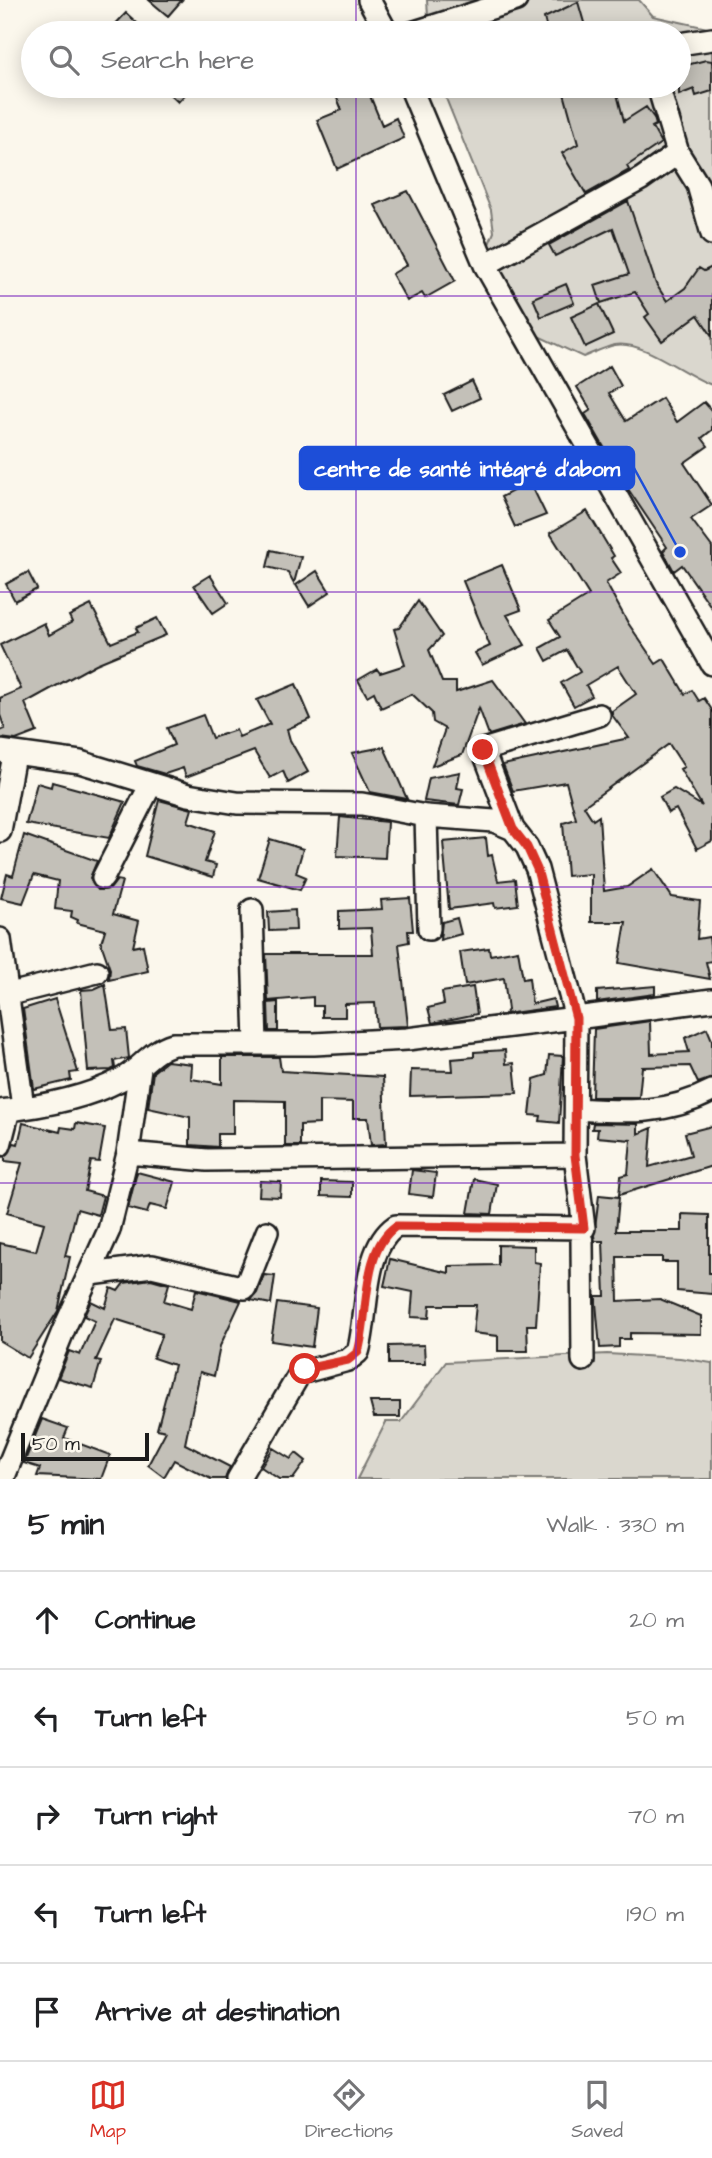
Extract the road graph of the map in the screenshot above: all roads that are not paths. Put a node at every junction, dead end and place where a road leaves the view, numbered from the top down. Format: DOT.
graph roads {
  1 [pos="516,0"];
  2 [pos="377,4"];
  3 [pos="383,21"];
  4 [pos="450,21"];
  5 [pos="712,40"];
  6 [pos="691,43"];
  7 [pos="415,98"];
  8 [pos="662,98"];
  9 [pos="678,153"];
  10 [pos="712,234"];
  11 [pos="485,265"];
  12 [pos="712,664"];
  13 [pos="599,715"];
  14 [pos="7,753"];
  15 [pos="151,784"];
  16 [pos="426,816"];
  17 [pos="513,829"];
  18 [pos="0,831"];
  19 [pos="103,878"];
  20 [pos="252,910"];
  21 [pos="429,929"];
  22 [pos="0,939"];
  23 [pos="97,972"];
  24 [pos="6,995"];
  25 [pos="712,1000"];
  26 [pos="576,1018"];
  27 [pos="256,1044"];
  28 [pos="140,1068"];
  29 [pos="712,1091"];
  30 [pos="10,1109"];
  31 [pos="576,1109"];
  32 [pos="0,1145"];
  33 [pos="128,1153"];
  34 [pos="575,1155"];
  35 [pos="267,1232"];
  36 [pos="582,1241"];
  37 [pos="91,1274"];
  38 [pos="583,1360"];
  39 [pos="3,1479"];
  40 [pos="238,1479"];
  1 -- 4 [label="street"];
  2 -- 3 [label="street"];
  5 -- 6 [label="street"];
  7 -- 11 [label="street"];
  8 -- 9 [label="street"];
  9 -- 10 [label="street"];
  9 -- 11 [label="street"];
  11 -- 12 [label="street"];
  13 -- 17 [label="street"];
  14 -- 15 [label="street"];
  14 -- 18 [label="street"];
  15 -- 16 [label="street"];
  15 -- 19 [label="street"];
  16 -- 17 [label="street"];
  16 -- 21 [label="street"];
  17 -- 26 [label="street"];
  20 -- 27 [label="street"];
  22 -- 24 [label="street"];
  23 -- 24 [label="street"];
  24 -- 30 [label="street"];
  25 -- 26 [label="street"];
  26 -- 27 [label="street"];
  26 -- 31 [label="street"];
  27 -- 28 [label="street"];
  28 -- 30 [label="street"];
  28 -- 33 [label="street"];
  29 -- 31 [label="street"];
  30 -- 32 [label="street"];
  31 -- 34 [label="street"];
  33 -- 34 [label="street"];
  33 -- 37 [label="street"];
  34 -- 40 [label="street"];
  35 -- 37 [label="street"];
  36 -- 38 [label="street"];
  37 -- 39 [label="street"];
}
